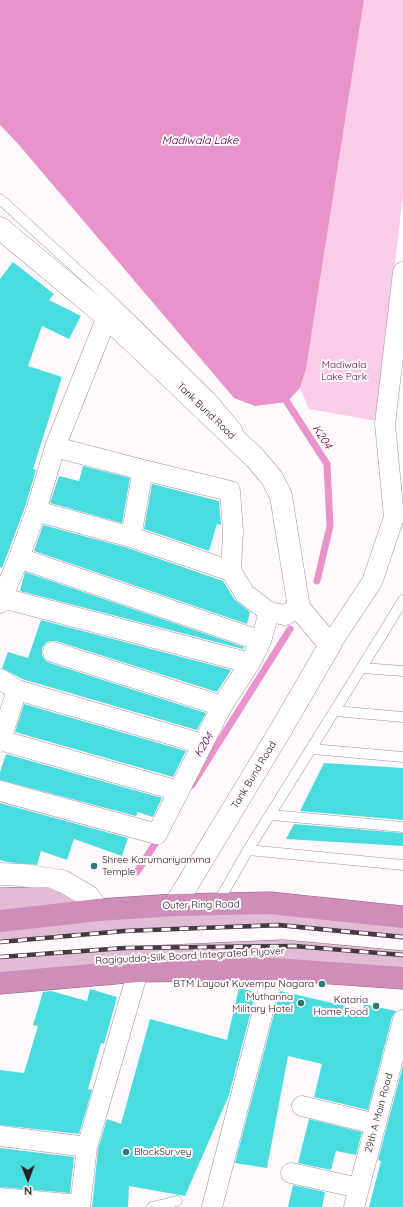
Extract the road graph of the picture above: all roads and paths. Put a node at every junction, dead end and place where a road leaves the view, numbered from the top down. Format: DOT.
graph roads {
  1 [pos="0,199"];
  2 [pos="0,228"];
  3 [pos="403,272"];
  4 [pos="107,317"];
  5 [pos="55,447"];
  6 [pos="255,458"];
  7 [pos="143,470"];
  8 [pos="36,511"];
  9 [pos="398,517"];
  10 [pos="132,537"];
  11 [pos="19,558"];
  12 [pos="231,571"];
  13 [pos="403,600"];
  14 [pos="1,601"];
  15 [pos="299,608"];
  16 [pos="269,612"];
  17 [pos="261,641"];
  18 [pos="330,644"];
  19 [pos="53,652"];
  20 [pos="250,663"];
  21 [pos="362,668"];
  22 [pos="403,671"];
  23 [pos="0,679"];
  24 [pos="17,690"];
  25 [pos="222,706"];
  26 [pos="335,711"];
  27 [pos="403,716"];
  28 [pos="0,741"];
  29 [pos="203,744"];
  30 [pos="312,749"];
  31 [pos="403,756"];
  32 [pos="0,791"];
  33 [pos="179,791"];
  34 [pos="271,815"];
  35 [pos="403,827"];
  36 [pos="248,850"];
  37 [pos="403,865"];
  38 [pos="0,874"];
  39 [pos="0,900"];
  40 [pos="217,904"];
  41 [pos="175,905"];
  42 [pos="98,910"];
  43 [pos="74,913"];
  44 [pos="403,917"];
  45 [pos="0,921"];
  46 [pos="403,928"];
  47 [pos="0,931"];
  48 [pos="403,962"];
  49 [pos="0,968"];
  50 [pos="274,968"];
  51 [pos="138,970"];
  52 [pos="403,978"];
  53 [pos="0,983"];
  54 [pos="403,1020"];
  55 [pos="302,1106"];
  56 [pos="376,1124"];
  57 [pos="0,1136"];
  58 [pos="87,1147"];
  59 [pos="291,1173"];
  60 [pos="359,1188"];
  61 [pos="0,1198"];
  62 [pos="177,1201"];
  63 [pos="80,1206"];
  64 [pos="152,1207"];
  65 [pos="212,1207"];
  66 [pos="354,1207"];
  1 -- 6 [label="lane"];
  2 -- 4 [label="main road, Tank Bund Road"];
  3 -- 9 [label="street, Tank Bund Road"];
  4 -- 5 [label="street"];
  4 -- 6 [label="main road, Tank Bund Road"];
  5 -- 7 [label="street"];
  5 -- 8 [label="street"];
  6 -- 15 [label="main road, Tank Bund Road"];
  7 -- 10 [label="street"];
  7 -- 12 [label="street"];
  8 -- 10 [label="street"];
  8 -- 11 [label="street"];
  9 -- 18 [label="street, Tank Bund Road"];
  10 -- 12 [label="street"];
  11 -- 14 [label="street"];
  11 -- 17 [label="street"];
  12 -- 16 [label="street"];
  13 -- 21 [label="lane"];
  14 -- 20 [label="street"];
  15 -- 16 [label="street"];
  15 -- 18 [label="main road"];
  16 -- 17 [label="street"];
  17 -- 20 [label="street"];
  18 -- 41 [label="main road, Tank Bund Road"];
  19 -- 25 [label="street"];
  20 -- 25 [label="street"];
  21 -- 22 [label="lane"];
  21 -- 26 [label="lane"];
  23 -- 24 [label="street"];
  24 -- 28 [label="street"];
  24 -- 29 [label="street"];
  25 -- 29 [label="street"];
  26 -- 27 [label="lane"];
  26 -- 30 [label="lane"];
  28 -- 33 [label="street"];
  29 -- 33 [label="street"];
  30 -- 31 [label="lane"];
  30 -- 34 [label="lane"];
  32 -- 33 [label="street"];
  34 -- 35 [label="lane"];
  34 -- 36 [label="lane"];
  36 -- 37 [label="lane"];
  36 -- 40 [label="lane"];
  38 -- 42 [label="main road"];
  39 -- 43 [label="main road"];
  40 -- 41 [label="highway, Outer Ring Road"];
  40 -- 44 [label="highway, Outer Ring Road"];
  41 -- 42 [label="highway, Outer Ring Road"];
  42 -- 43 [label="highway, Outer Ring Road"];
  43 -- 45 [label="highway, Outer Ring Road"];
  46 -- 47 [label="main road"];
  48 -- 49 [label="main road, Ragigudda-Silk Board Integrated Flyover"];
  50 -- 51 [label="highway"];
  50 -- 52 [label="highway"];
  50 -- 65 [label="street"];
  51 -- 53 [label="highway"];
  51 -- 58 [label="street"];
  54 -- 56 [label="street, 29th A Main Road"];
  55 -- 56 [label="street"];
  56 -- 60 [label="street, 29th A Main Road"];
  57 -- 58 [label="street"];
  58 -- 63 [label="street"];
  59 -- 60 [label="street"];
  60 -- 66 [label="street, 29th A Main Road"];
  61 -- 63 [label="street"];
  62 -- 64 [label="lane"];
}
